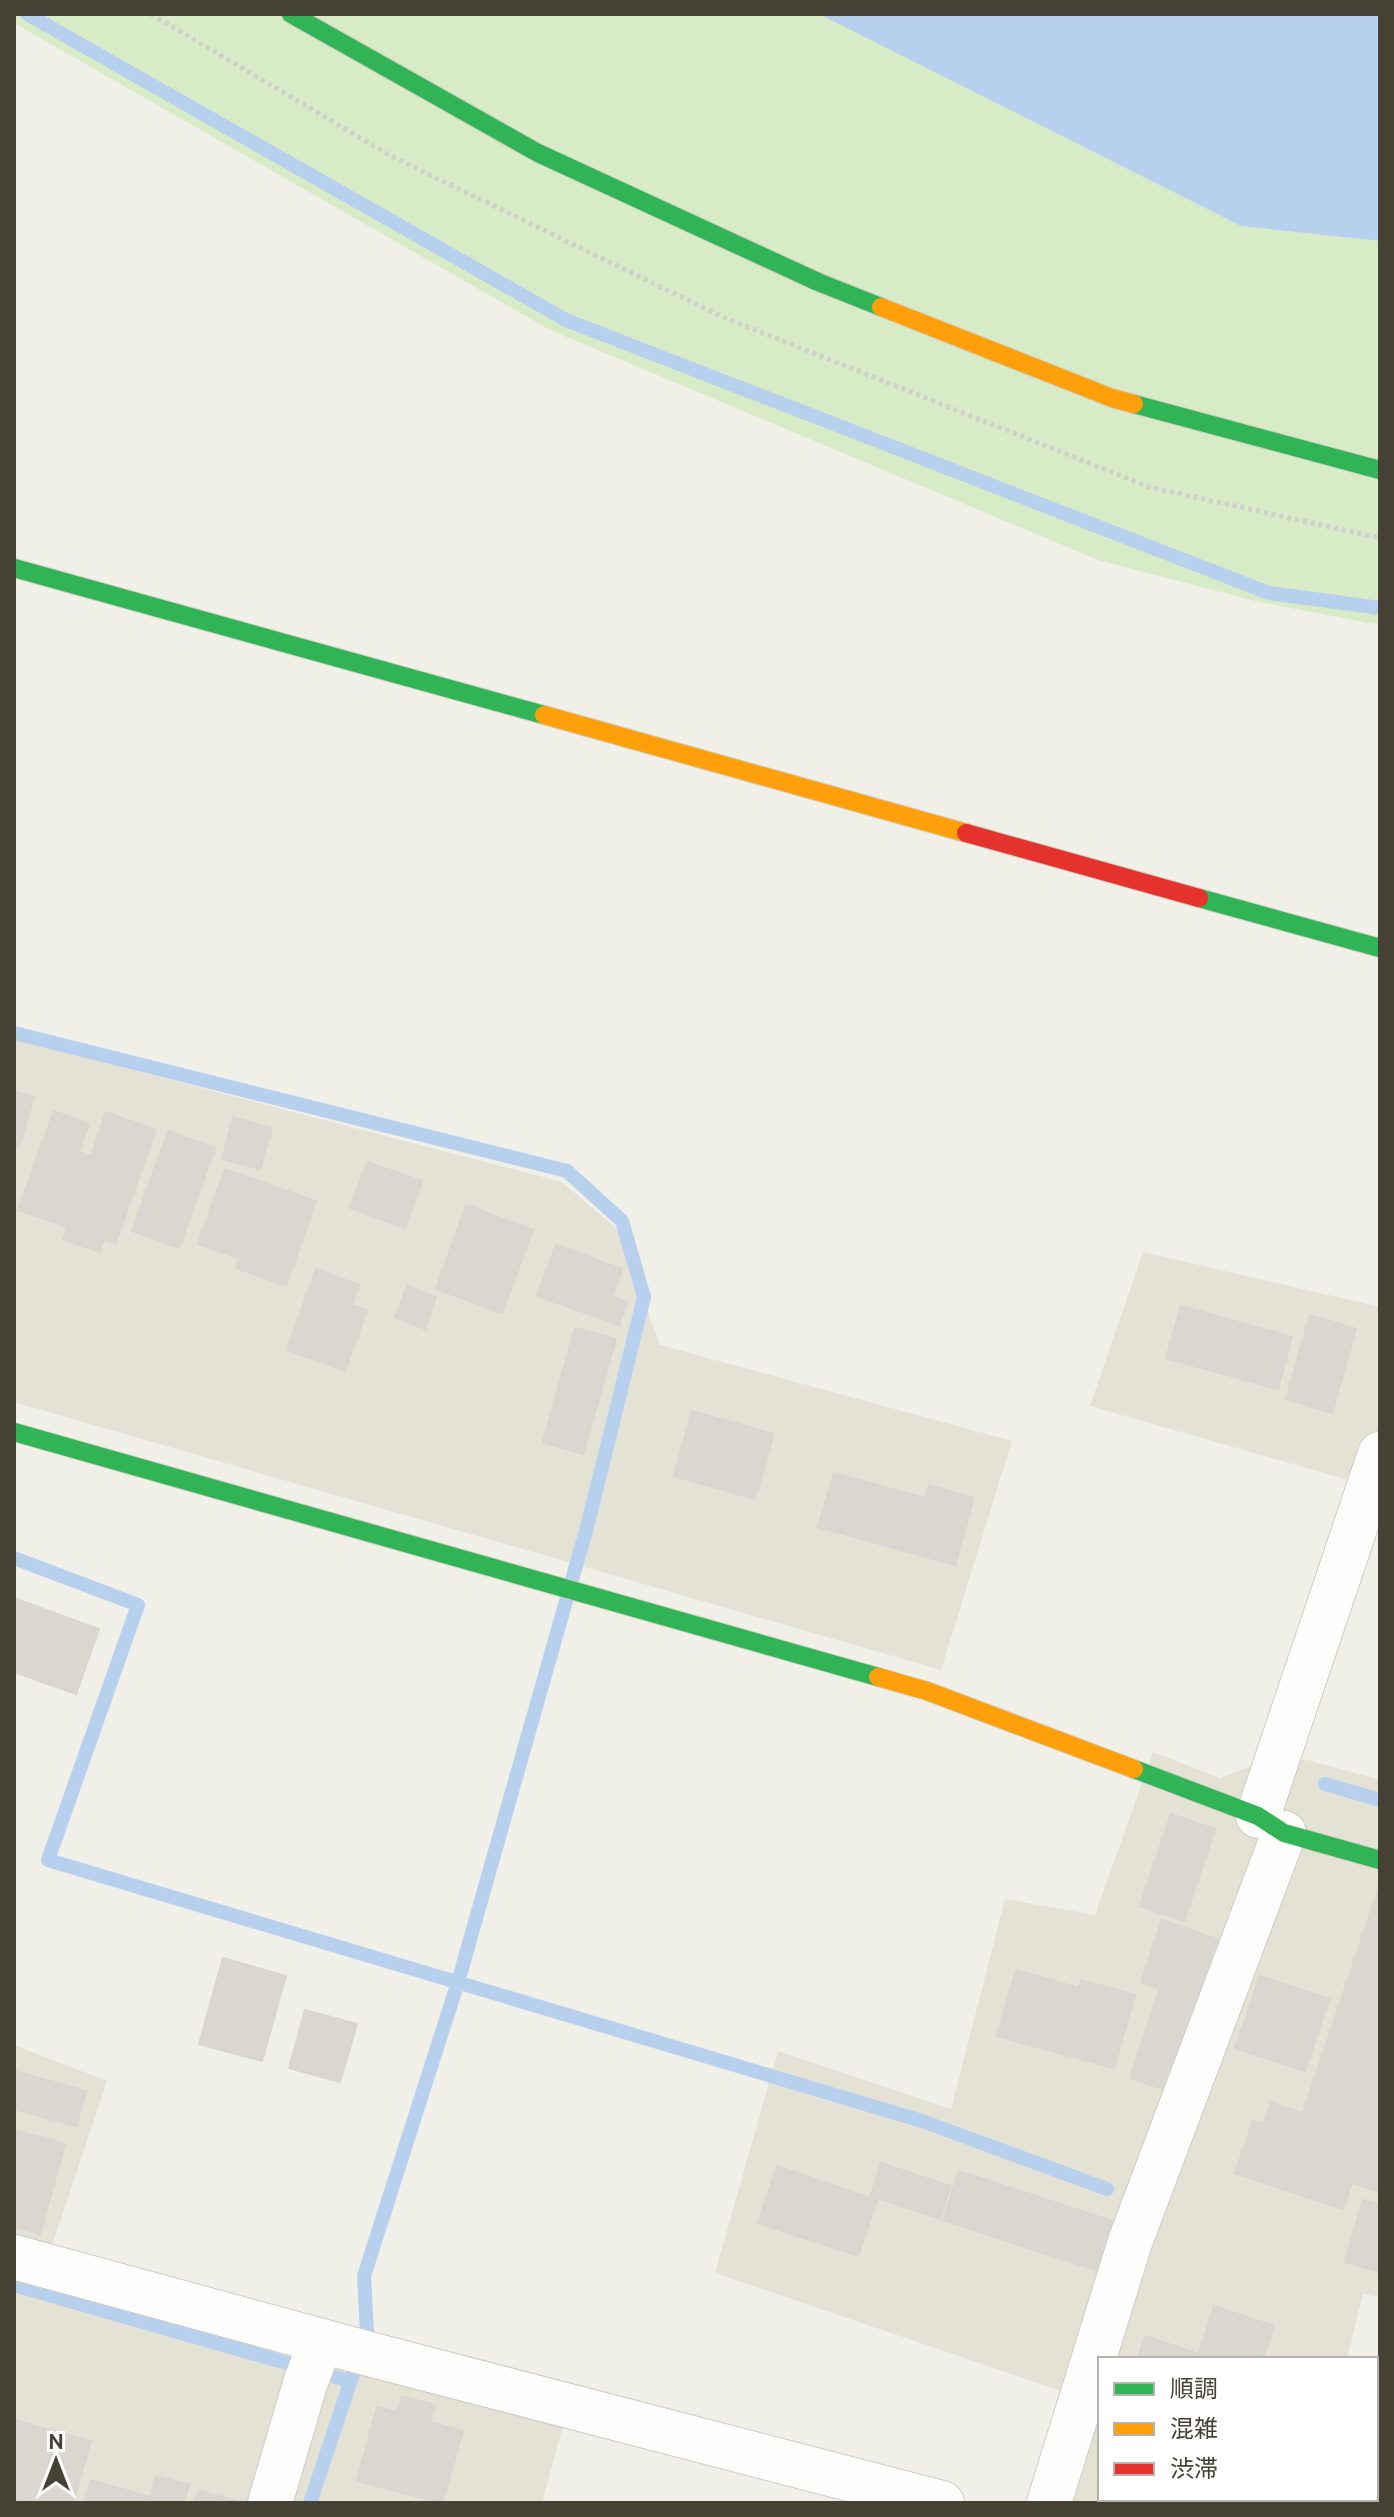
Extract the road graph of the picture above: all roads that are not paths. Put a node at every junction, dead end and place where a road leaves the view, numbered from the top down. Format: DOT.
graph roads {
  1 [pos="291,14"];
  2 [pos="1380,470"];
  3 [pos="14,568"];
  4 [pos="1380,948"];
  5 [pos="14,1432"];
  6 [pos="1380,1454"];
  7 [pos="1271,1825"];
  8 [pos="1380,1860"];
  9 [pos="14,2257"];
  10 [pos="344,2347"];
  11 [pos="270,2503"];
  12 [pos="942,2503"];
  13 [pos="1049,2503"];
  1 -- 2 [label="street"];
  3 -- 4 [label="street"];
  5 -- 7 [label="street"];
  6 -- 7 [label="street"];
  7 -- 8 [label="street"];
  7 -- 13 [label="street"];
  9 -- 10 [label="street"];
  10 -- 11 [label="street"];
  10 -- 12 [label="street"];
}
